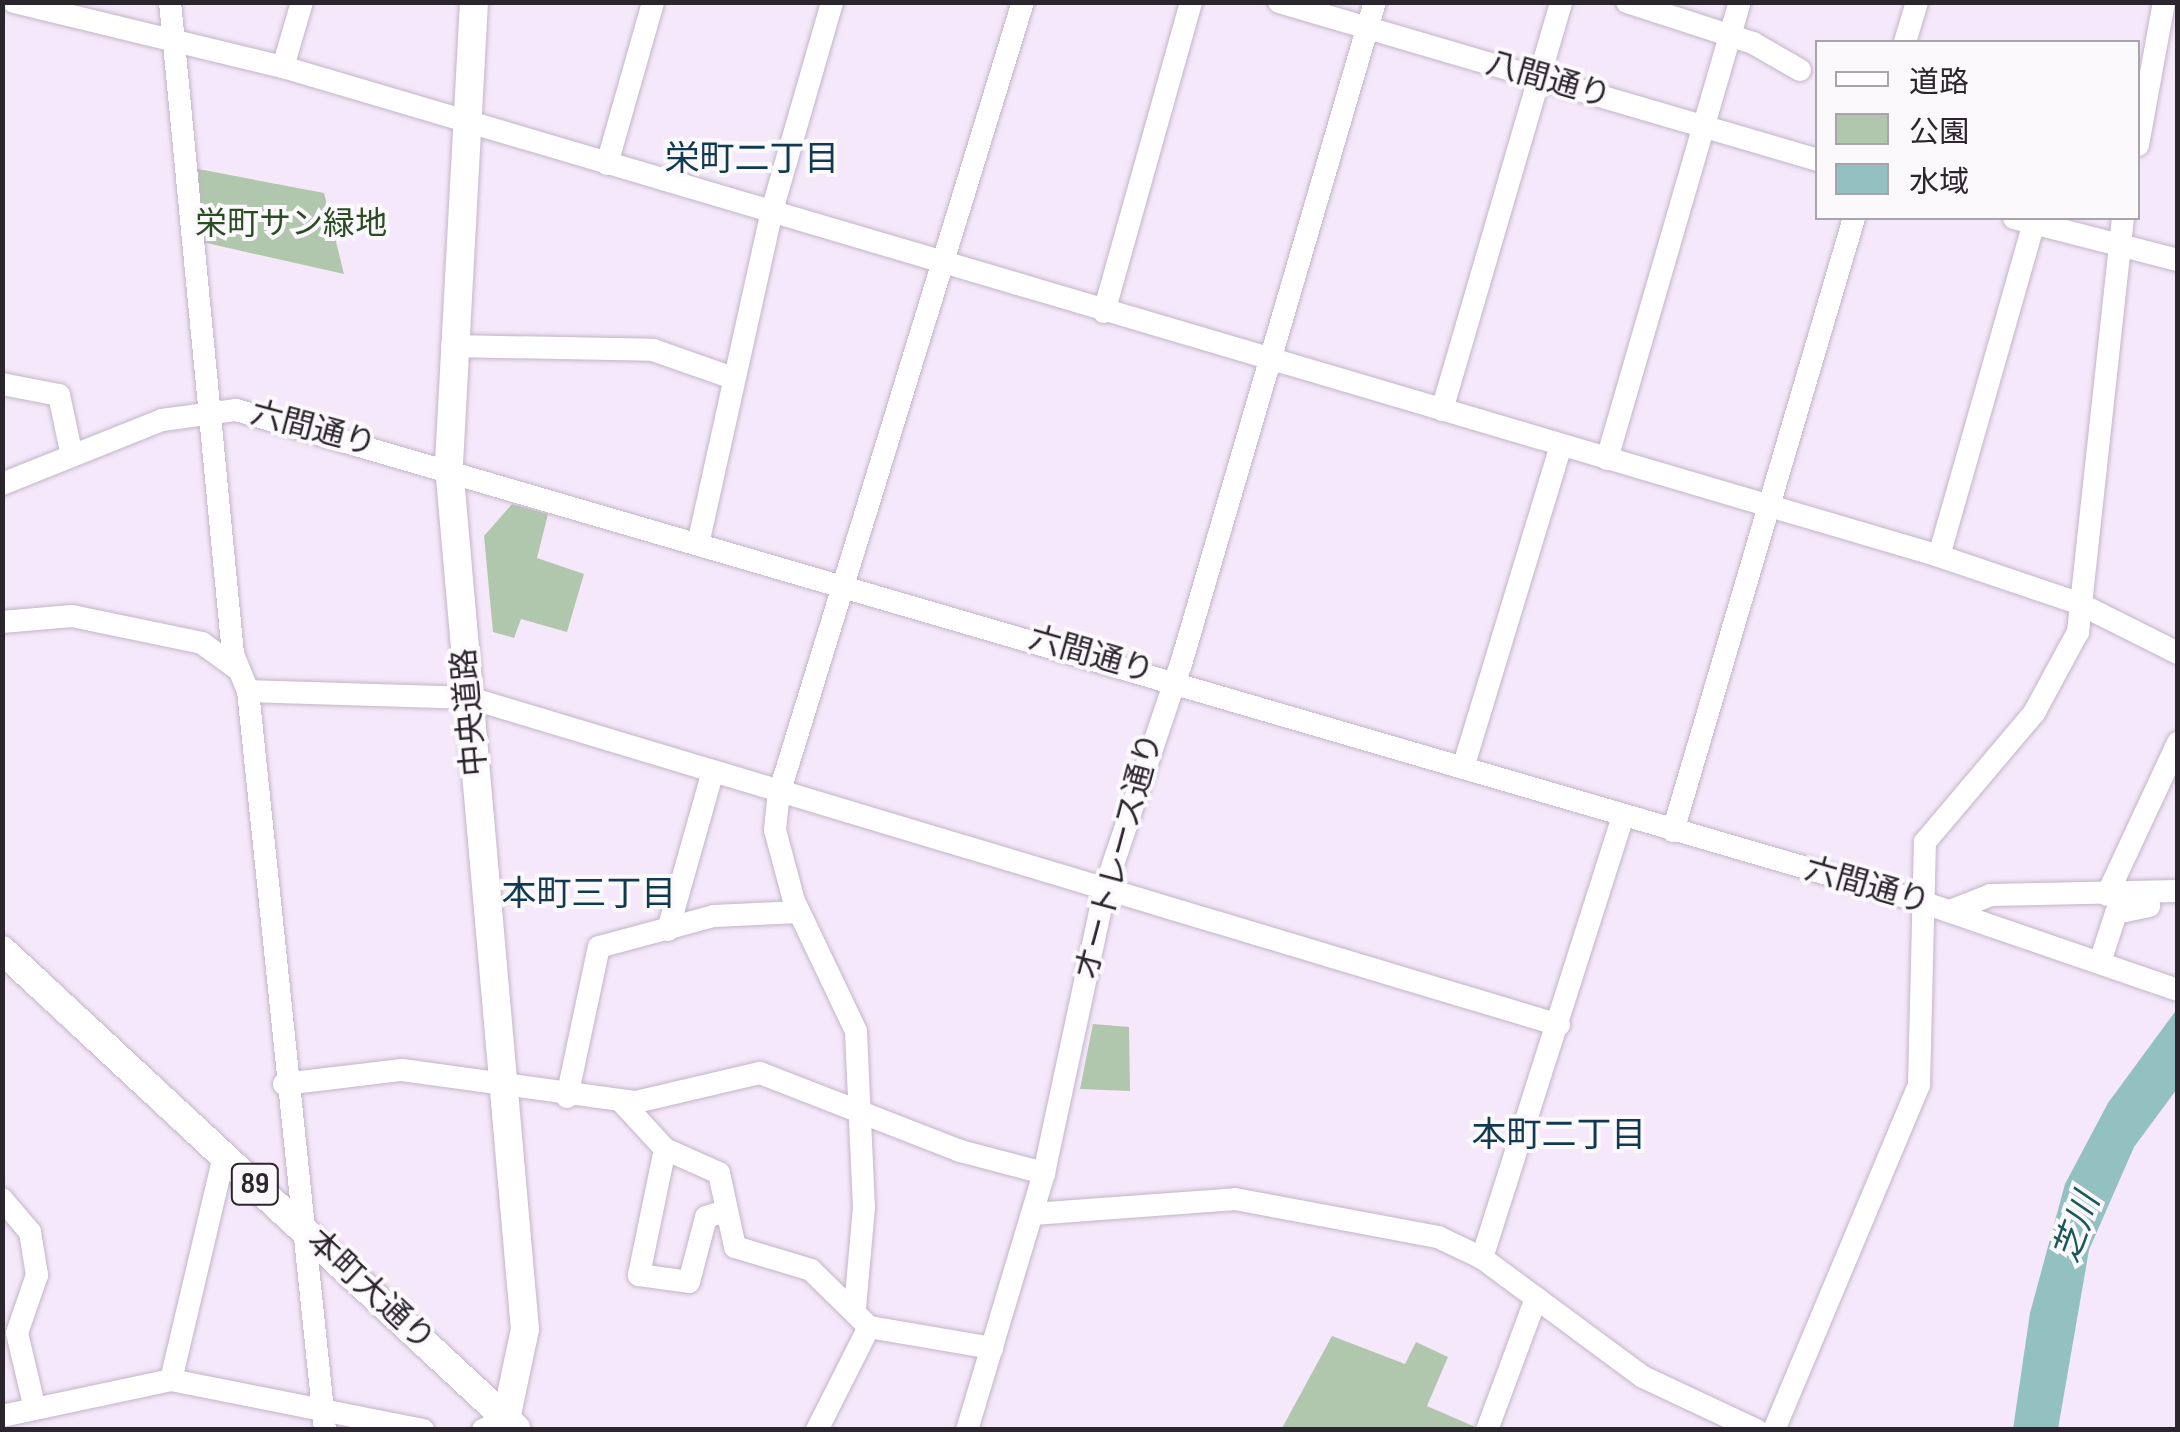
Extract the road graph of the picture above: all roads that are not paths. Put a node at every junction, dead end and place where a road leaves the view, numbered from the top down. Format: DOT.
graph roads {
  1 [pos="14,2"];
  2 [pos="170,2"];
  3 [pos="302,2"];
  4 [pos="474,2"];
  5 [pos="653,2"];
  6 [pos="832,2"];
  7 [pos="1023,2"];
  8 [pos="1191,2"];
  9 [pos="1279,2"];
  10 [pos="1376,2"];
  11 [pos="1560,2"];
  12 [pos="1626,2"];
  13 [pos="1740,2"];
  14 [pos="1917,2"];
  15 [pos="2164,2"];
  16 [pos="1368,28"];
  17 [pos="173,36"];
  18 [pos="1730,36"];
  19 [pos="1906,40"];
  20 [pos="283,67"];
  21 [pos="1800,70"];
  22 [pos="1539,78"];
  23 [pos="467,125"];
  24 [pos="1704,126"];
  25 [pos="2140,134"];
  26 [pos="1815,159"];
  27 [pos="607,164"];
  28 [pos="770,214"];
  29 [pos="1853,220"];
  30 [pos="2024,220"];
  31 [pos="2123,220"];
  32 [pos="2117,248"];
  33 [pos="2178,260"];
  34 [pos="946,265"];
  35 [pos="1104,312"];
  36 [pos="452,346"];
  37 [pos="1271,360"];
  38 [pos="733,378"];
  39 [pos="2,384"];
  40 [pos="210,407"];
  41 [pos="1442,410"];
  42 [pos="1561,446"];
  43 [pos="72,456"];
  44 [pos="1607,459"];
  45 [pos="449,466"];
  46 [pos="2,484"];
  47 [pos="1769,506"];
  48 [pos="699,540"];
  49 [pos="1939,556"];
  50 [pos="850,586"];
  51 [pos="2078,603"];
  52 [pos="2,622"];
  53 [pos="2178,653"];
  54 [pos="244,680"];
  55 [pos="1172,680"];
  56 [pos="470,698"];
  57 [pos="2178,743"];
  58 [pos="1463,768"];
  59 [pos="712,774"];
  60 [pos="779,794"];
  61 [pos="1624,816"];
  62 [pos="1672,831"];
  63 [pos="1105,888"];
  64 [pos="2178,891"];
  65 [pos="2107,895"];
  66 [pos="1919,901"];
  67 [pos="2178,902"];
  68 [pos="1950,910"];
  69 [pos="799,912"];
  70 [pos="668,930"];
  71 [pos="2,950"];
  72 [pos="2102,959"];
  73 [pos="2171,987"];
  74 [pos="1559,1024"];
  75 [pos="503,1082"];
  76 [pos="284,1084"];
  77 [pos="568,1096"];
  78 [pos="622,1101"];
  79 [pos="856,1112"];
  80 [pos="664,1150"];
  81 [pos="224,1155"];
  82 [pos="1044,1173"];
  83 [pos="2,1199"];
  84 [pos="726,1211"];
  85 [pos="1033,1214"];
  86 [pos="299,1224"];
  87 [pos="1482,1258"];
  88 [pos="1536,1298"];
  89 [pos="862,1318"];
  90 [pos="992,1348"];
  91 [pos="171,1380"];
  92 [pos="35,1409"];
  93 [pos="2,1416"];
  94 [pos="324,1420"];
  95 [pos="502,1426"];
  96 [pos="422,1430"];
  97 [pos="817,1430"];
  98 [pos="967,1430"];
  99 [pos="1487,1430"];
  100 [pos="1756,1430"];
  101 [pos="1774,1430"];
  1 -- 17 [label="street"];
  2 -- 17 [label="street"];
  3 -- 20 [label="street"];
  4 -- 23 [label="main road, 中央道路"];
  5 -- 27 [label="street"];
  6 -- 28 [label="street"];
  7 -- 34 [label="street"];
  8 -- 35 [label="street"];
  9 -- 16 [label="street, 八間通り"];
  10 -- 16 [label="street, オートレース通り"];
  11 -- 22 [label="street"];
  12 -- 18 [label="street"];
  13 -- 18 [label="street"];
  14 -- 19 [label="street"];
  15 -- 25 [label="street"];
  16 -- 22 [label="street, 八間通り"];
  16 -- 37 [label="street, オートレース通り"];
  17 -- 20 [label="street"];
  17 -- 40 [label="street"];
  18 -- 21 [label="street"];
  18 -- 24 [label="street"];
  20 -- 23 [label="street"];
  22 -- 24 [label="street, 八間通り"];
  22 -- 41 [label="street"];
  23 -- 27 [label="street"];
  23 -- 36 [label="main road, 中央道路"];
  24 -- 26 [label="street, 八間通り"];
  24 -- 44 [label="street"];
  27 -- 28 [label="street"];
  28 -- 34 [label="street"];
  28 -- 38 [label="street"];
  29 -- 47 [label="street"];
  30 -- 32 [label="street"];
  30 -- 49 [label="street"];
  31 -- 32 [label="street"];
  32 -- 33 [label="street"];
  32 -- 51 [label="street"];
  34 -- 35 [label="street"];
  34 -- 50 [label="street"];
  35 -- 37 [label="street"];
  36 -- 38 [label="street"];
  36 -- 45 [label="main road, 中央道路"];
  37 -- 41 [label="street"];
  37 -- 55 [label="street, オートレース通り"];
  38 -- 48 [label="street"];
  39 -- 43 [label="street"];
  40 -- 43 [label="street, 六間通り"];
  40 -- 45 [label="street, 六間通り"];
  40 -- 54 [label="street"];
  41 -- 42 [label="street"];
  42 -- 44 [label="street"];
  42 -- 58 [label="street"];
  43 -- 46 [label="street, 六間通り"];
  44 -- 47 [label="street"];
  45 -- 48 [label="street, 六間通り"];
  45 -- 56 [label="main road, 中央道路"];
  47 -- 49 [label="street"];
  47 -- 62 [label="street"];
  48 -- 50 [label="street, 六間通り"];
  49 -- 51 [label="street"];
  50 -- 55 [label="street, 六間通り"];
  50 -- 60 [label="street"];
  51 -- 53 [label="street"];
  51 -- 66 [label="street"];
  52 -- 54 [label="street"];
  54 -- 56 [label="street"];
  54 -- 76 [label="street"];
  55 -- 58 [label="street, 六間通り"];
  55 -- 63 [label="street, オートレース通り"];
  56 -- 59 [label="street"];
  56 -- 75 [label="main road, 中央道路"];
  57 -- 65 [label="street"];
  58 -- 61 [label="street, 六間通り"];
  59 -- 60 [label="street"];
  59 -- 70 [label="street"];
  60 -- 63 [label="street"];
  60 -- 69 [label="street"];
  61 -- 62 [label="street, 六間通り"];
  61 -- 74 [label="street"];
  62 -- 66 [label="street, 六間通り"];
  63 -- 74 [label="street"];
  63 -- 82 [label="street, オートレース通り"];
  64 -- 65 [label="street"];
  65 -- 68 [label="street"];
  66 -- 68 [label="street, 六間通り"];
  66 -- 101 [label="street"];
  67 -- 72 [label="street"];
  68 -- 72 [label="street, 六間通り"];
  69 -- 70 [label="street"];
  69 -- 79 [label="street"];
  70 -- 77 [label="street"];
  71 -- 81 [label="main road, 本町大通り / 89"];
  72 -- 73 [label="street, 六間通り"];
  74 -- 87 [label="street"];
  75 -- 76 [label="street"];
  75 -- 77 [label="street"];
  75 -- 95 [label="main road, 中央道路"];
  76 -- 86 [label="street"];
  77 -- 78 [label="street"];
  78 -- 79 [label="street"];
  78 -- 80 [label="street"];
  79 -- 82 [label="street"];
  79 -- 89 [label="street"];
  80 -- 84 [label="street"];
  80 -- 84 [label="street"];
  81 -- 86 [label="main road, 本町大通り / 89"];
  81 -- 91 [label="street"];
  82 -- 85 [label="street, オートレース通り"];
  83 -- 92 [label="street"];
  84 -- 89 [label="street"];
  85 -- 87 [label="street"];
  85 -- 90 [label="street, オートレース通り"];
  86 -- 94 [label="street"];
  86 -- 95 [label="main road, 本町大通り / 89"];
  87 -- 88 [label="street"];
  88 -- 99 [label="street"];
  88 -- 100 [label="street"];
  89 -- 90 [label="street"];
  89 -- 97 [label="street"];
  90 -- 98 [label="street, オートレース通り"];
  91 -- 92 [label="street"];
  91 -- 94 [label="street"];
  92 -- 93 [label="street"];
  94 -- 96 [label="street"];
}
